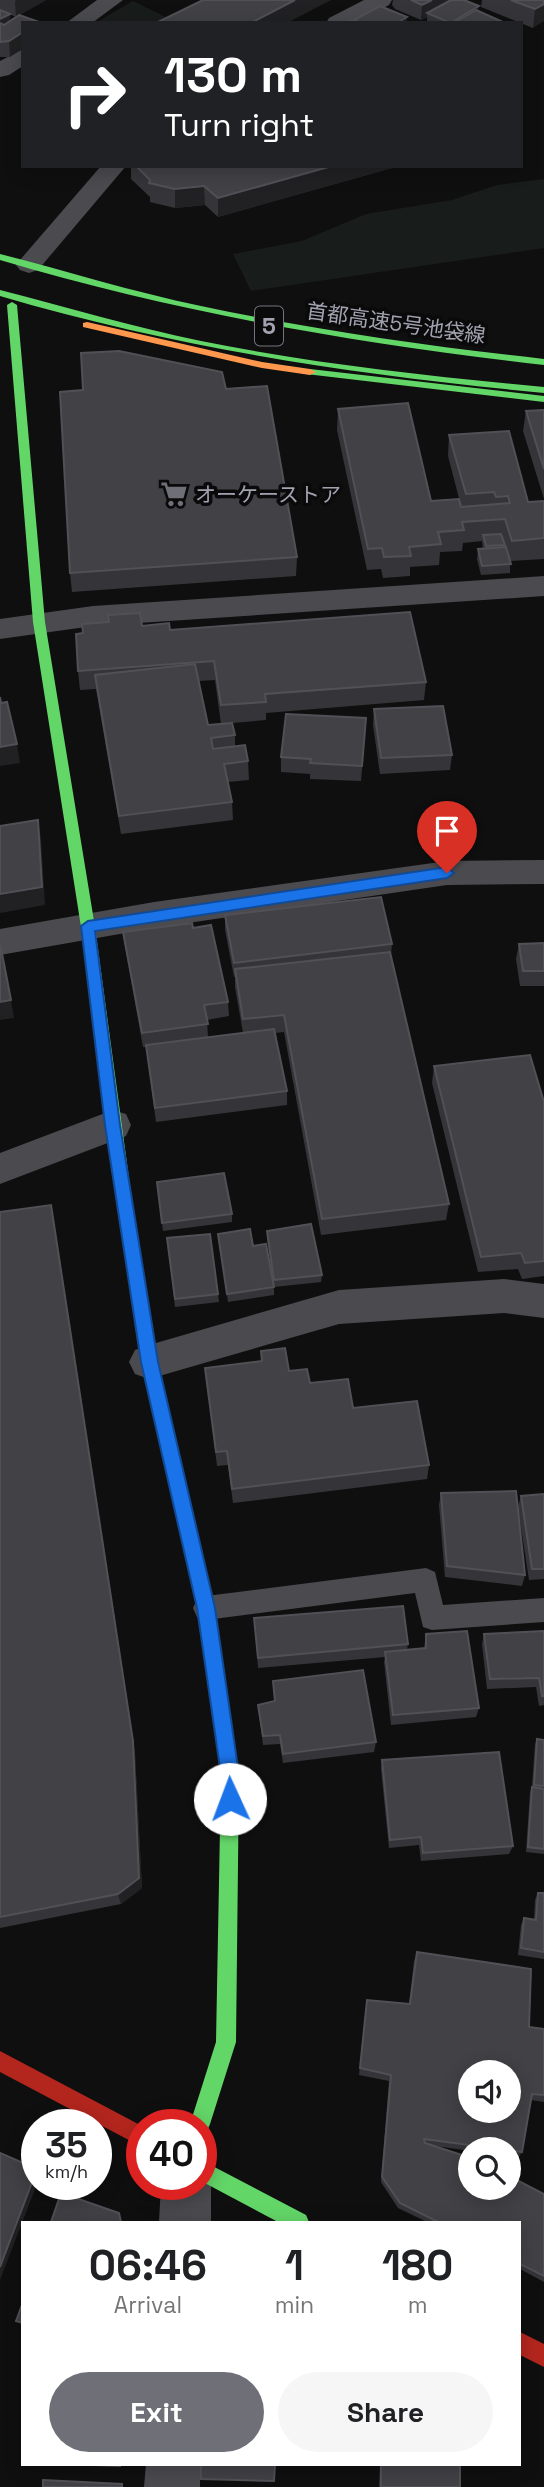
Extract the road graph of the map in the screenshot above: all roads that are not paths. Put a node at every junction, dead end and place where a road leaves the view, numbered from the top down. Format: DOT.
graph roads {
  1 [pos="112,0"];
  2 [pos="381,0"];
  3 [pos="80,21"];
  4 [pos="341,21"];
  5 [pos="21,57"];
  6 [pos="0,70"];
  7 [pos="21,77"];
  8 [pos="112,168"];
  9 [pos="0,255"];
  10 [pos="29,265"];
  11 [pos="4,299"];
  12 [pos="544,356"];
  13 [pos="544,362"];
  14 [pos="544,390"];
  15 [pos="544,399"];
  16 [pos="544,586"];
  17 [pos="39,622"];
  18 [pos="0,629"];
  19 [pos="544,872"];
  20 [pos="88,926"];
  21 [pos="0,942"];
  22 [pos="113,1125"];
  23 [pos="0,1169"];
  24 [pos="544,1301"];
  25 [pos="149,1362"];
  26 [pos="206,1608"];
  27 [pos="544,1610"];
  28 [pos="0,2061"];
  29 [pos="205,2109"];
  30 [pos="126,2128"];
  31 [pos="217,2178"];
  32 [pos="185,2200"];
  33 [pos="184,2221"];
  34 [pos="297,2221"];
  35 [pos="521,2344"];
  36 [pos="544,2356"];
  37 [pos="173,2466"];
  38 [pos="172,2487"];
  1 -- 3 [label="street"];
  2 -- 4 [label="street"];
  5 -- 6 [label="street"];
  6 -- 7 [label="street"];
  8 -- 10 [label="street"];
  9 -- 10 [label="street"];
  9 -- 13 [label="main road, 首都高速5号池袋線 / 5"];
  10 -- 12 [label="street"];
  11 -- 14 [label="main road, 首都高速5号池袋線 / 5"];
  11 -- 15 [label="main road"];
  11 -- 17 [label="main road"];
  16 -- 17 [label="street"];
  17 -- 18 [label="street"];
  17 -- 20 [label="main road"];
  19 -- 20 [label="street"];
  20 -- 21 [label="street"];
  20 -- 22 [label="main road"];
  22 -- 23 [label="street"];
  22 -- 25 [label="main road"];
  24 -- 25 [label="street"];
  25 -- 26 [label="main road"];
  26 -- 27 [label="lane"];
  26 -- 29 [label="main road"];
  28 -- 30 [label="main road"];
  31 -- 34 [label="main road"];
  32 -- 33 [label="street"];
  35 -- 36 [label="main road"];
  37 -- 38 [label="street"];
}
